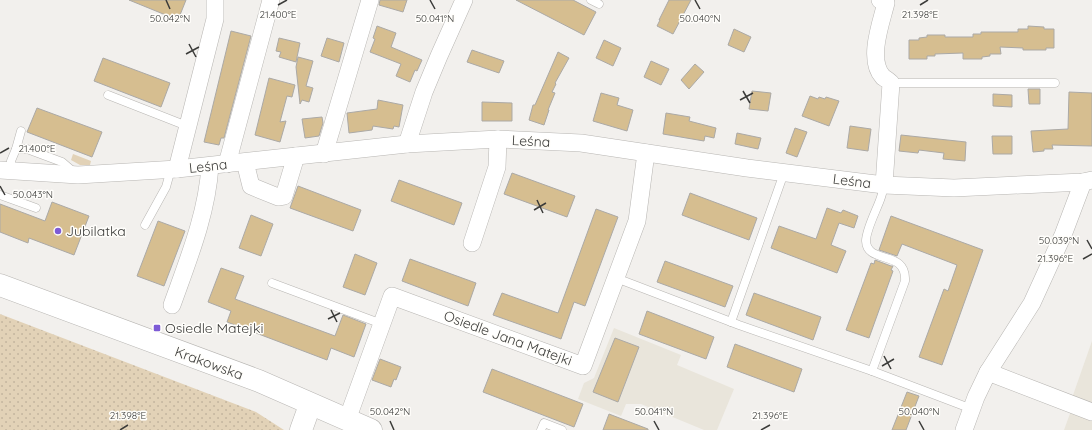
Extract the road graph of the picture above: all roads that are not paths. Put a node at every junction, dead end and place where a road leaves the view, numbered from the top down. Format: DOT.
graph roads {
  1 [pos="215,0"];
  2 [pos="271,0"];
  3 [pos="370,0"];
  4 [pos="464,0"];
  5 [pos="886,1"];
  6 [pos="891,83"];
  7 [pos="1055,83"];
  8 [pos="108,95"];
  9 [pos="188,126"];
  10 [pos="21,131"];
  11 [pos="498,139"];
  12 [pos="407,144"];
  13 [pos="16,149"];
  14 [pos="646,153"];
  15 [pos="324,154"];
  16 [pos="296,156"];
  17 [pos="244,162"];
  18 [pos="227,164"];
  19 [pos="210,166"];
  20 [pos="174,169"];
  21 [pos="5,171"];
  22 [pos="784,173"];
  23 [pos="78,175"];
  24 [pos="1087,181"];
  25 [pos="884,185"];
  26 [pos="0,194"];
  27 [pos="36,208"];
  28 [pos="145,225"];
  29 [pos="472,243"];
  30 [pos="616,278"];
  31 [pos="272,283"];
  32 [pos="0,285"];
  33 [pos="172,305"];
  34 [pos="731,322"];
  35 [pos="382,324"];
  36 [pos="872,371"];
  37 [pos="988,372"];
  38 [pos="310,405"];
  39 [pos="972,408"];
  40 [pos="1092,412"];
  41 [pos="347,420"];
  42 [pos="301,430"];
  43 [pos="371,430"];
  44 [pos="541,430"];
  45 [pos="562,430"];
  46 [pos="964,430"];
  1 -- 9 [label="street, Leśna"];
  2 -- 18 [label="street"];
  3 -- 15 [label="street"];
  4 -- 12 [label="street"];
  5 -- 6 [label="street"];
  6 -- 7 [label="lane"];
  6 -- 25 [label="street, Leśna"];
  8 -- 9 [label="lane"];
  9 -- 20 [label="street, Leśna"];
  10 -- 13 [label="lane"];
  11 -- 12 [label="street, Leśna"];
  11 -- 14 [label="street, Leśna"];
  11 -- 29 [label="street"];
  12 -- 15 [label="street, Leśna"];
  13 -- 21 [label="lane"];
  13 -- 23 [label="lane"];
  14 -- 22 [label="street, Leśna"];
  14 -- 30 [label="street, Osiedle Jana Matejki"];
  15 -- 16 [label="street, Leśna"];
  16 -- 17 [label="street, Leśna"];
  16 -- 17 [label="street"];
  17 -- 18 [label="street, Leśna"];
  18 -- 19 [label="street, Leśna"];
  19 -- 20 [label="street, Leśna"];
  19 -- 33 [label="street"];
  20 -- 23 [label="street, Leśna"];
  20 -- 28 [label="lane"];
  21 -- 23 [label="street, Leśna"];
  22 -- 25 [label="street, Leśna"];
  22 -- 34 [label="lane"];
  24 -- 25 [label="street, Leśna"];
  24 -- 37 [label="street"];
  25 -- 36 [label="lane"];
  26 -- 27 [label="lane"];
  30 -- 34 [label="lane"];
  30 -- 35 [label="street, Osiedle Jana Matejki"];
  31 -- 35 [label="lane"];
  32 -- 38 [label="street, Krakowska"];
  34 -- 36 [label="lane"];
  35 -- 41 [label="street, Osiedle Jana Matejki"];
  36 -- 39 [label="lane"];
  37 -- 39 [label="street"];
  37 -- 40 [label="street"];
  38 -- 41 [label="street, Krakowska"];
  38 -- 42 [label="street"];
  39 -- 46 [label="street"];
  41 -- 43 [label="street, Krakowska"];
  44 -- 45 [label="lane"];
}
